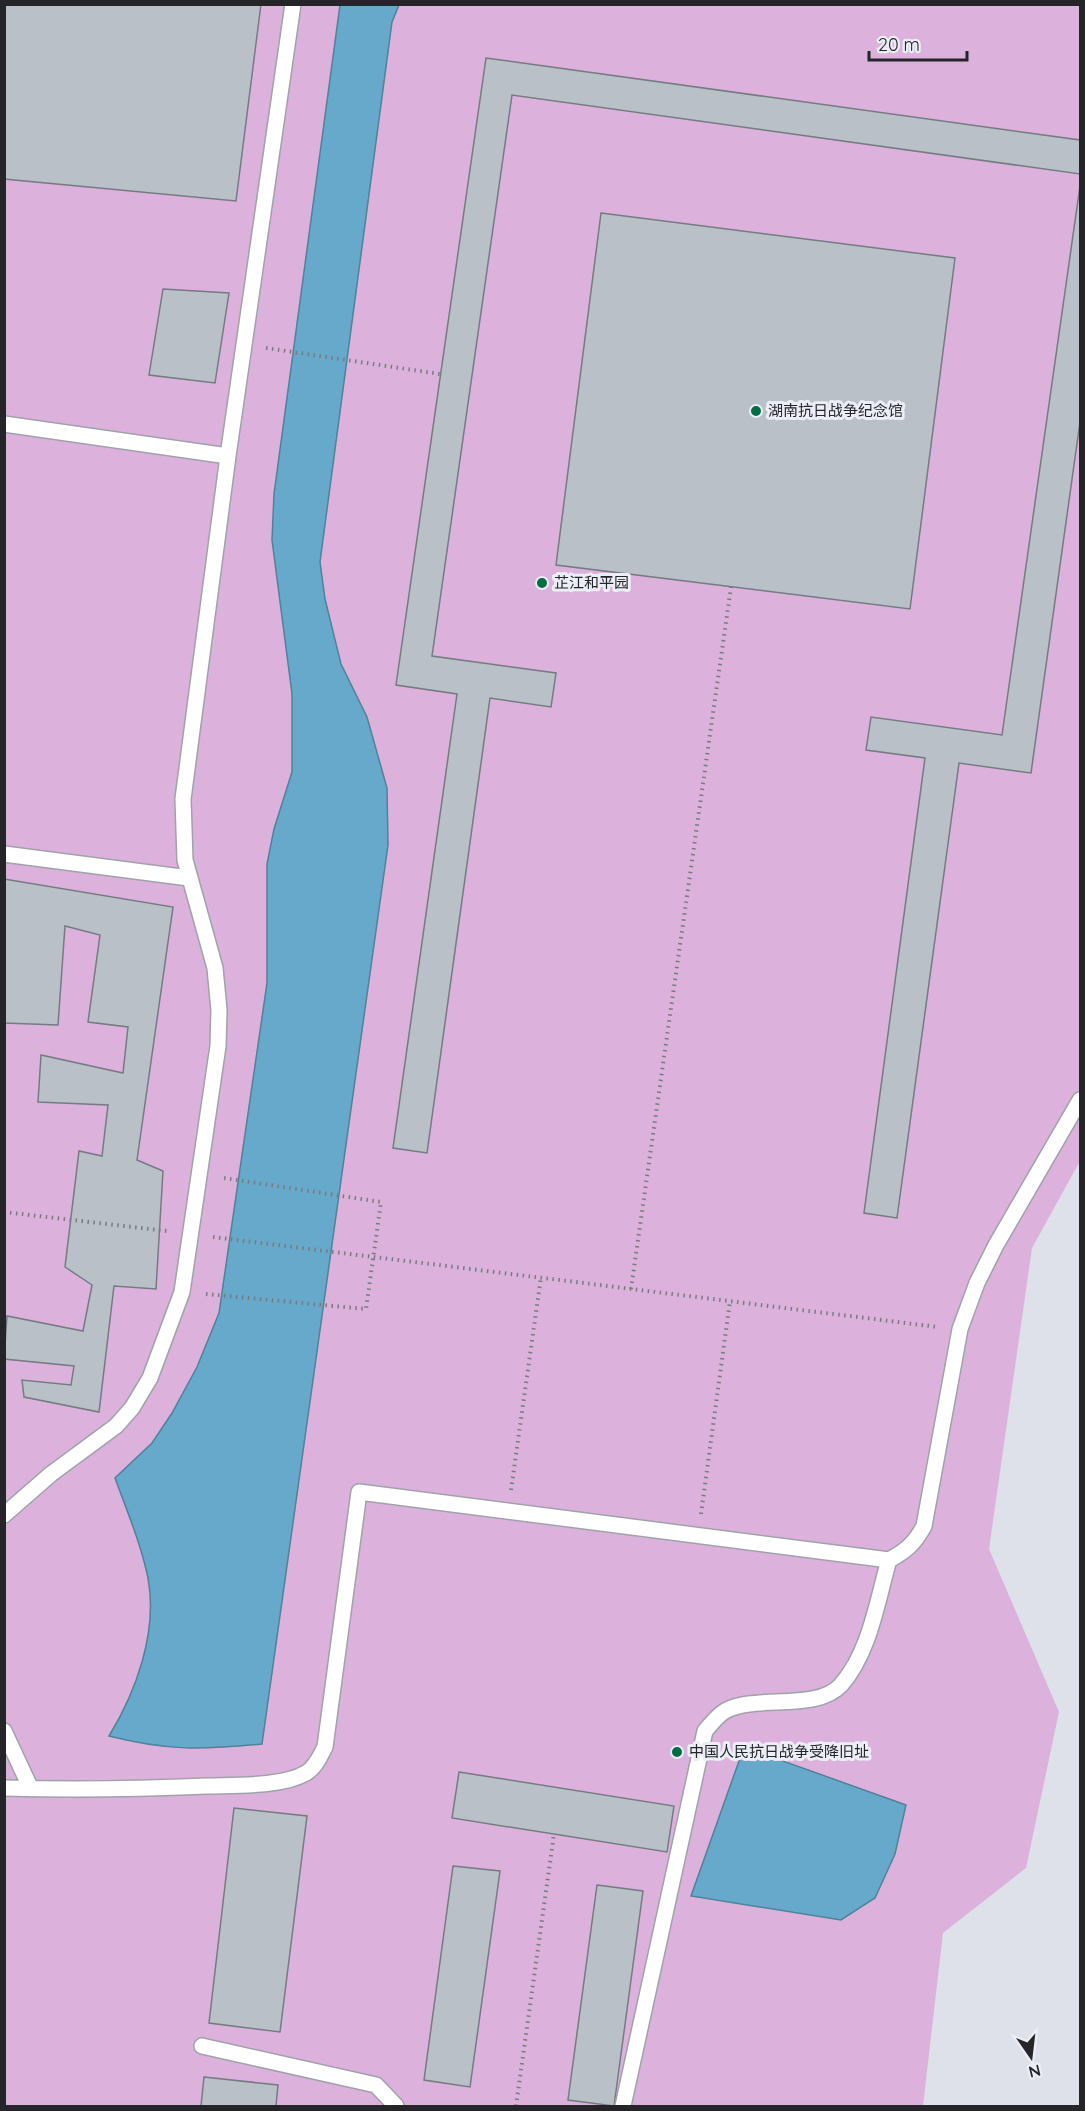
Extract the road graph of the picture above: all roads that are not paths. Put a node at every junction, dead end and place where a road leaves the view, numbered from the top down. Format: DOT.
graph roads {
  1 [pos="292,4"];
  2 [pos="4,424"];
  3 [pos="228,456"];
  4 [pos="4,854"];
  5 [pos="189,878"];
  6 [pos="1080,1100"];
  7 [pos="4,1515"];
  8 [pos="889,1560"];
  9 [pos="4,1731"];
  10 [pos="4,1788"];
  11 [pos="31,1789"];
  12 [pos="202,2046"];
  13 [pos="396,2106"];
  14 [pos="623,2106"];
  1 -- 3 [label="lane"];
  2 -- 3 [label="lane"];
  3 -- 5 [label="lane"];
  4 -- 5 [label="lane"];
  5 -- 7 [label="lane"];
  6 -- 8 [label="lane"];
  8 -- 11 [label="lane"];
  8 -- 14 [label="lane"];
  9 -- 11 [label="lane"];
  10 -- 11 [label="lane"];
  12 -- 13 [label="lane"];
}
